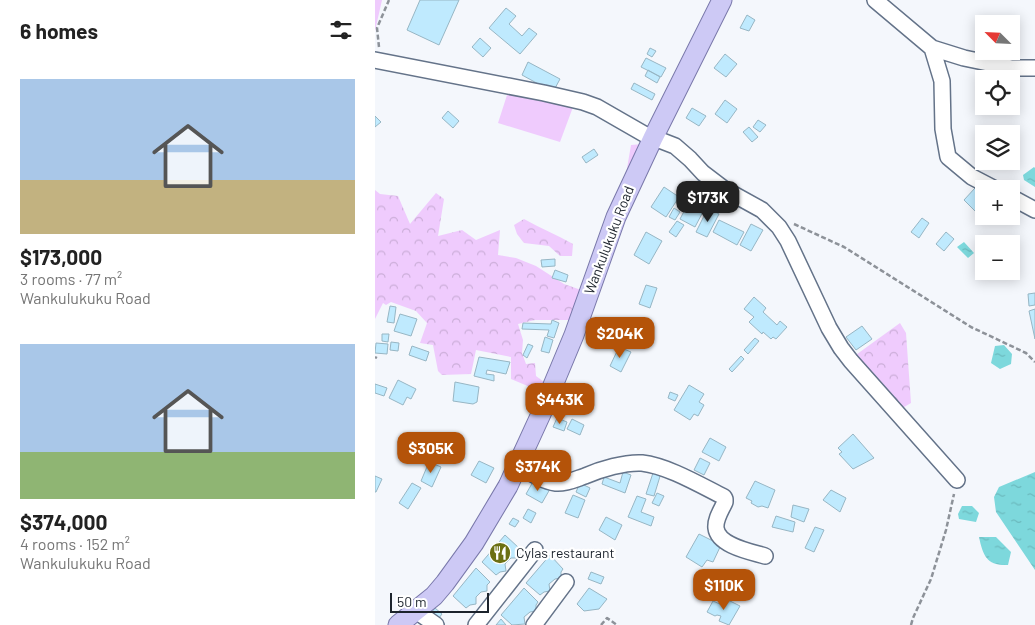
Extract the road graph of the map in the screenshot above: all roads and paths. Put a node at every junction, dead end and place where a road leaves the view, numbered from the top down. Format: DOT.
graph roads {
  1 [pos="389,0"];
  2 [pos="721,0"];
  3 [pos="875,0"];
  4 [pos="932,48"];
  5 [pos="379,60"];
  6 [pos="1035,68"];
  7 [pos="653,138"];
  8 [pos="978,180"];
  9 [pos="1020,202"];
  10 [pos="1035,210"];
  11 [pos="788,222"];
  12 [pos="1035,362"];
  13 [pos="517,465"];
  14 [pos="957,480"];
  15 [pos="535,550"];
  16 [pos="765,556"];
  17 [pos="566,582"];
  18 [pos="411,619"];
  19 [pos="436,625"];
  20 [pos="476,625"];
  21 [pos="534,625"];
  22 [pos="601,625"];
  23 [pos="617,625"];
  24 [pos="911,625"];
  1 -- 5 [label="path"];
  2 -- 7 [label="main road, Wankulukuku Road"];
  3 -- 4 [label="street"];
  4 -- 6 [label="street"];
  4 -- 8 [label="street"];
  5 -- 7 [label="street"];
  7 -- 13 [label="main road, Wankulukuku Road"];
  7 -- 14 [label="street"];
  9 -- 10 [label="street"];
  11 -- 12 [label="path"];
  13 -- 16 [label="street"];
  13 -- 18 [label="main road, Wankulukuku Road"];
  14 -- 24 [label="path"];
  15 -- 20 [label="street"];
  17 -- 21 [label="street"];
  18 -- 19 [label="street"];
  22 -- 23 [label="path"];
}
